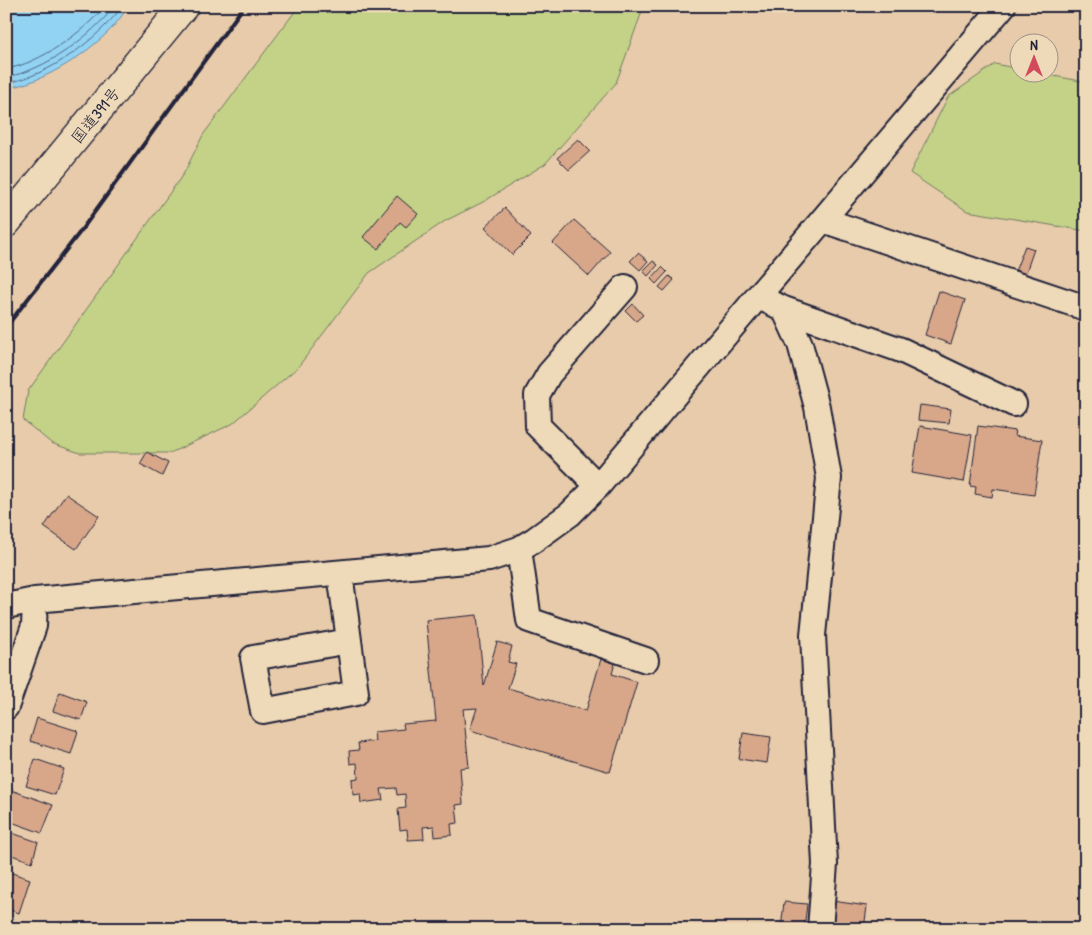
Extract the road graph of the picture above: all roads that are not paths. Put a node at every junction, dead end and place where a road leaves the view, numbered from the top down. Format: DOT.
graph roads {
  1 [pos="184,6"];
  2 [pos="1003,6"];
  3 [pos="823,220"];
  4 [pos="6,223"];
  5 [pos="625,287"];
  6 [pos="758,297"];
  7 [pos="784,308"];
  8 [pos="1086,308"];
  9 [pos="1014,404"];
  10 [pos="598,486"];
  11 [pos="519,549"];
  12 [pos="340,572"];
  13 [pos="35,600"];
  14 [pos="6,606"];
  15 [pos="349,641"];
  16 [pos="646,660"];
  17 [pos="6,707"];
  18 [pos="820,929"];
  1 -- 4 [label="highway, 国道391号"];
  2 -- 3 [label="street"];
  3 -- 6 [label="street"];
  3 -- 8 [label="street"];
  5 -- 10 [label="street"];
  6 -- 7 [label="street"];
  6 -- 10 [label="street"];
  7 -- 9 [label="street"];
  7 -- 18 [label="street"];
  10 -- 11 [label="street"];
  11 -- 12 [label="street"];
  11 -- 16 [label="street"];
  12 -- 13 [label="street"];
  12 -- 15 [label="street"];
  13 -- 14 [label="street"];
  13 -- 17 [label="street"];
  15 -- 15 [label="street"];
}
